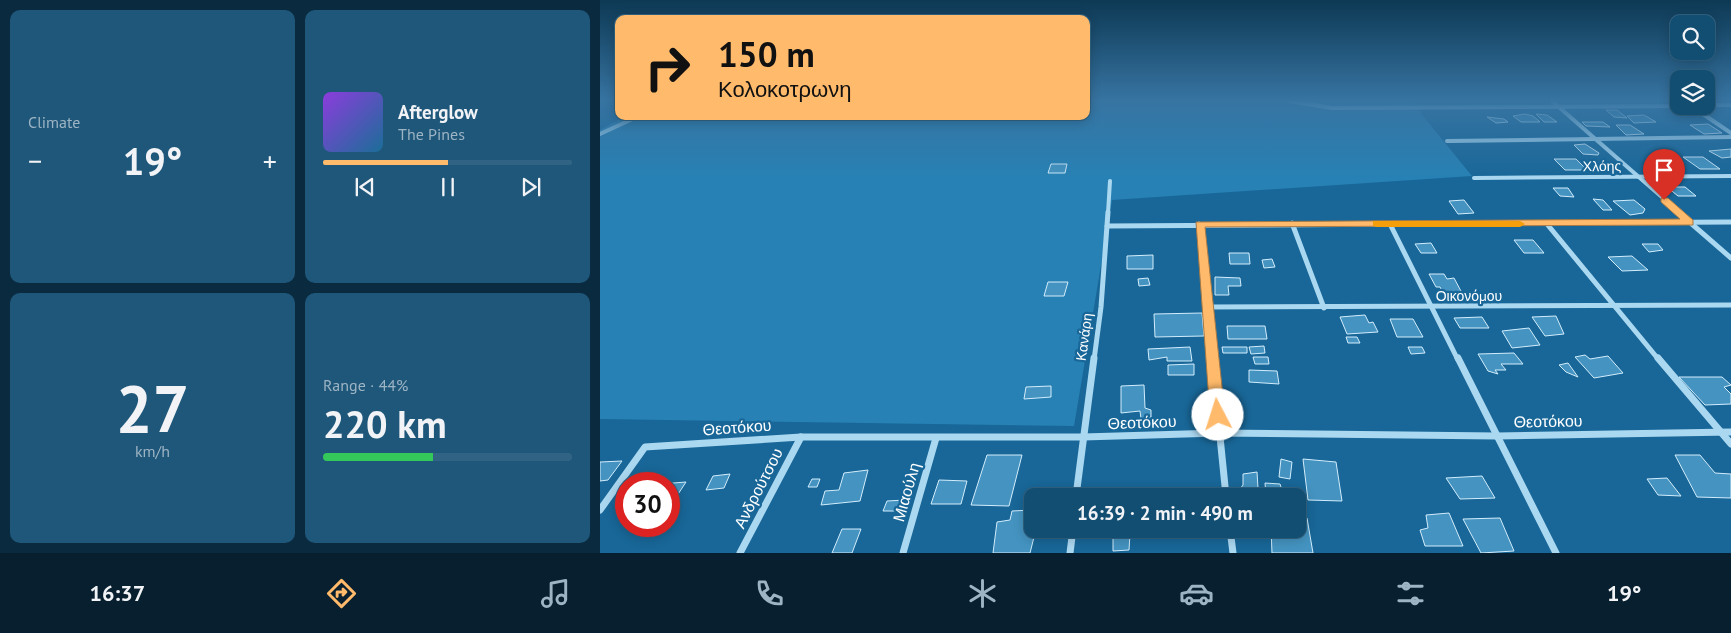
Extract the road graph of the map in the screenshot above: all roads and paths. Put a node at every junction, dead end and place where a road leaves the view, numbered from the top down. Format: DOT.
graph roads {
  1 [pos="616,127"];
  2 [pos="1582,127"];
  3 [pos="600,134"];
  4 [pos="1731,137"];
  5 [pos="1595,138"];
  6 [pos="1447,141"];
  7 [pos="1731,176"];
  8 [pos="1639,177"];
  9 [pos="1474,178"];
  10 [pos="1110,182"];
  11 [pos="1690,222"];
  12 [pos="1731,222"];
  13 [pos="1292,223"];
  14 [pos="1199,224"];
  15 [pos="1390,224"];
  16 [pos="1547,224"];
  17 [pos="1107,226"];
  18 [pos="1731,258"];
  19 [pos="1731,305"];
  20 [pos="1208,307"];
  21 [pos="1432,307"];
  22 [pos="1614,307"];
  23 [pos="1324,308"];
  24 [pos="1722,432"];
  25 [pos="1731,432"];
  26 [pos="1219,433"];
  27 [pos="800,436"];
  28 [pos="1497,436"];
  29 [pos="936,438"];
  30 [pos="1083,438"];
  31 [pos="1731,444"];
  32 [pos="1077,488"];
  33 [pos="1225,488"];
  34 [pos="600,510"];
  35 [pos="1072,538"];
  36 [pos="1231,538"];
  37 [pos="740,553"];
  38 [pos="902,553"];
  39 [pos="1070,553"];
  40 [pos="1232,553"];
  41 [pos="1556,553"];
  1 -- 3 [label="street"];
  2 -- 5 [label="street"];
  4 -- 5 [label="street"];
  5 -- 6 [label="street"];
  5 -- 8 [label="street"];
  7 -- 8 [label="street, Χλόης"];
  8 -- 9 [label="street, Χλόης"];
  8 -- 11 [label="street"];
  10 -- 17 [label="street, Κανάρη"];
  11 -- 12 [label="street"];
  11 -- 16 [label="street"];
  11 -- 18 [label="street"];
  13 -- 14 [label="street"];
  13 -- 15 [label="street"];
  13 -- 23 [label="street"];
  14 -- 17 [label="street"];
  14 -- 20 [label="street"];
  15 -- 16 [label="street"];
  15 -- 21 [label="street"];
  16 -- 22 [label="street"];
  17 -- 30 [label="street, Κανάρη"];
  19 -- 22 [label="street, Οικονόμου"];
  20 -- 23 [label="street, Οικονόμου"];
  20 -- 26 [label="street"];
  21 -- 22 [label="street, Οικονόμου"];
  21 -- 23 [label="street, Οικονόμου"];
  21 -- 28 [label="street"];
  22 -- 24 [label="street"];
  24 -- 25 [label="street, Θεοτόκου"];
  24 -- 28 [label="street, Θεοτόκου"];
  24 -- 31 [label="street"];
  26 -- 28 [label="street, Θεοτόκου"];
  26 -- 30 [label="street, Θεοτόκου"];
  26 -- 33 [label="street"];
  27 -- 29 [label="street, Θεοτόκου"];
  27 -- 34 [label="street, Θεοτόκου"];
  27 -- 37 [label="street, Ανδρούτσου"];
  28 -- 41 [label="street"];
  29 -- 30 [label="street, Θεοτόκου"];
  29 -- 38 [label="street, Μιαούλη"];
  30 -- 32 [label="street, Κανάρη"];
  35 -- 39 [label="street"];
  36 -- 40 [label="street"];
}
